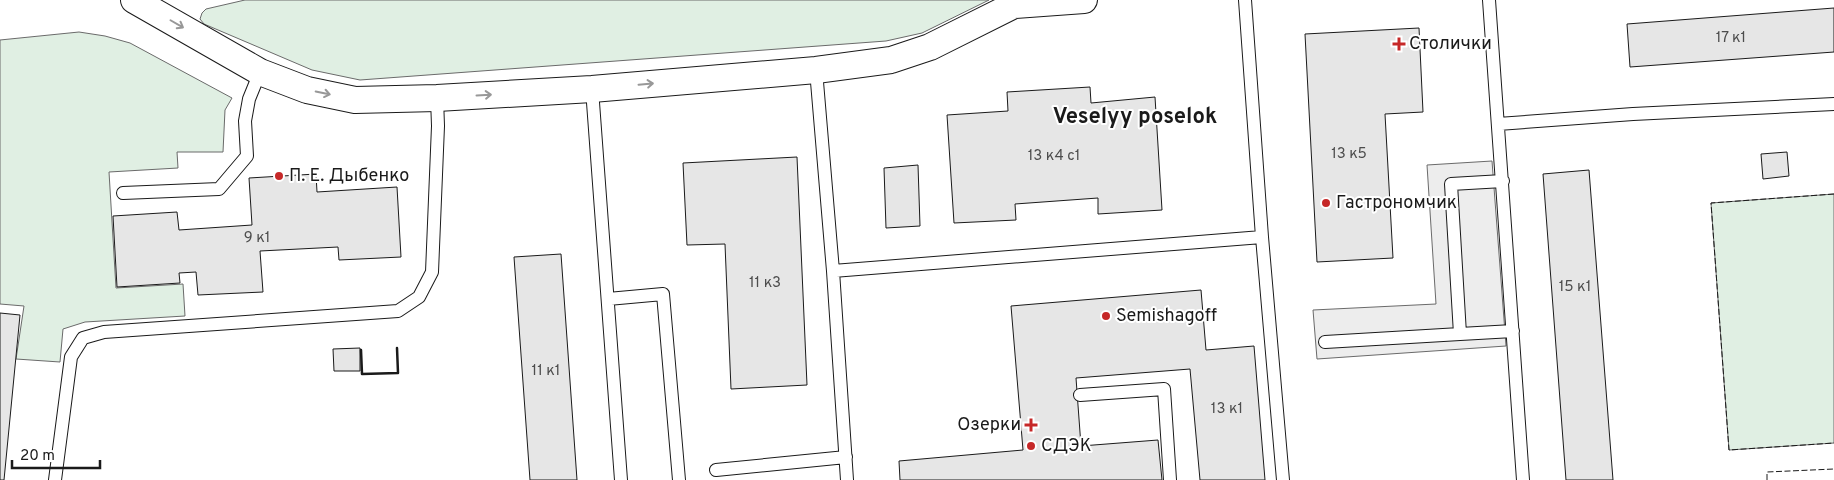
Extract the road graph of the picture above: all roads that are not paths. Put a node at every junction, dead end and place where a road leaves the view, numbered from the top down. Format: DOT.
graph roads {
  1 [pos="134,0"];
  2 [pos="1084,0"];
  3 [pos="1245,0"];
  4 [pos="1489,0"];
  5 [pos="816,70"];
  6 [pos="260,72"];
  7 [pos="592,88"];
  8 [pos="437,98"];
  9 [pos="1834,104"];
  10 [pos="1498,124"];
  11 [pos="1503,181"];
  12 [pos="123,193"];
  13 [pos="1262,237"];
  14 [pos="833,271"];
  15 [pos="608,299"];
  16 [pos="1513,331"];
  17 [pos="1460,334"];
  18 [pos="1324,342"];
  19 [pos="1080,395"];
  20 [pos="846,457"];
  21 [pos="716,470"];
  22 [pos="55,480"];
  23 [pos="621,480"];
  24 [pos="679,480"];
  25 [pos="847,480"];
  26 [pos="1170,480"];
  27 [pos="1283,480"];
  28 [pos="1523,480"];
  1 -- 6 [label="street, one-way"];
  2 -- 5 [label="street"];
  3 -- 13 [label="lane"];
  4 -- 10 [label="lane"];
  7 -- 5 [label="street, one-way"];
  5 -- 14 [label="lane"];
  6 -- 8 [label="street, one-way"];
  6 -- 12 [label="lane"];
  8 -- 7 [label="street, one-way"];
  7 -- 15 [label="lane"];
  8 -- 22 [label="lane"];
  9 -- 10 [label="lane"];
  10 -- 11 [label="lane"];
  11 -- 16 [label="lane"];
  11 -- 17 [label="lane"];
  13 -- 14 [label="lane"];
  13 -- 27 [label="lane"];
  14 -- 20 [label="lane"];
  15 -- 23 [label="lane"];
  15 -- 24 [label="lane"];
  16 -- 17 [label="lane"];
  16 -- 28 [label="lane"];
  17 -- 18 [label="lane"];
  19 -- 26 [label="lane"];
  20 -- 21 [label="lane"];
  20 -- 25 [label="lane"];
}
